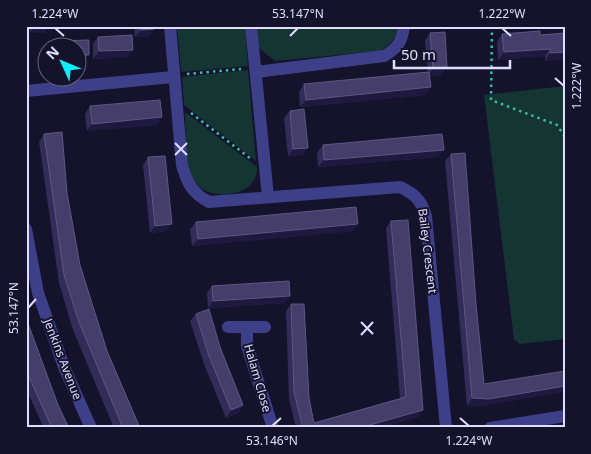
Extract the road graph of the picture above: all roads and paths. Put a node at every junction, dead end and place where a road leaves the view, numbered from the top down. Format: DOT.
graph roads {
  1 [pos="170,26"];
  2 [pos="251,26"];
  3 [pos="404,26"];
  4 [pos="492,26"];
  5 [pos="255,70"];
  6 [pos="173,76"];
  7 [pos="26,90"];
  8 [pos="175,101"];
  9 [pos="565,137"];
  10 [pos="266,170"];
  11 [pos="268,197"];
  12 [pos="26,229"];
  13 [pos="228,327"];
  14 [pos="247,327"];
  15 [pos="265,327"];
  16 [pos="565,416"];
  17 [pos="90,428"];
  18 [pos="273,428"];
  19 [pos="446,428"];
  20 [pos="490,428"];
  1 -- 6 [label="street, Bailey Crescent"];
  2 -- 5 [label="street"];
  3 -- 5 [label="street"];
  4 -- 9 [label="path"];
  5 -- 6 [label="path"];
  5 -- 10 [label="street"];
  6 -- 7 [label="street"];
  6 -- 8 [label="street, Bailey Crescent"];
  8 -- 10 [label="path"];
  8 -- 11 [label="street, Bailey Crescent"];
  10 -- 11 [label="street"];
  11 -- 19 [label="street, Bailey Crescent"];
  12 -- 17 [label="street, Jenkins Avenue"];
  13 -- 14 [label="street"];
  14 -- 15 [label="street"];
  14 -- 18 [label="street, Halam Close"];
  16 -- 20 [label="street"];
}
